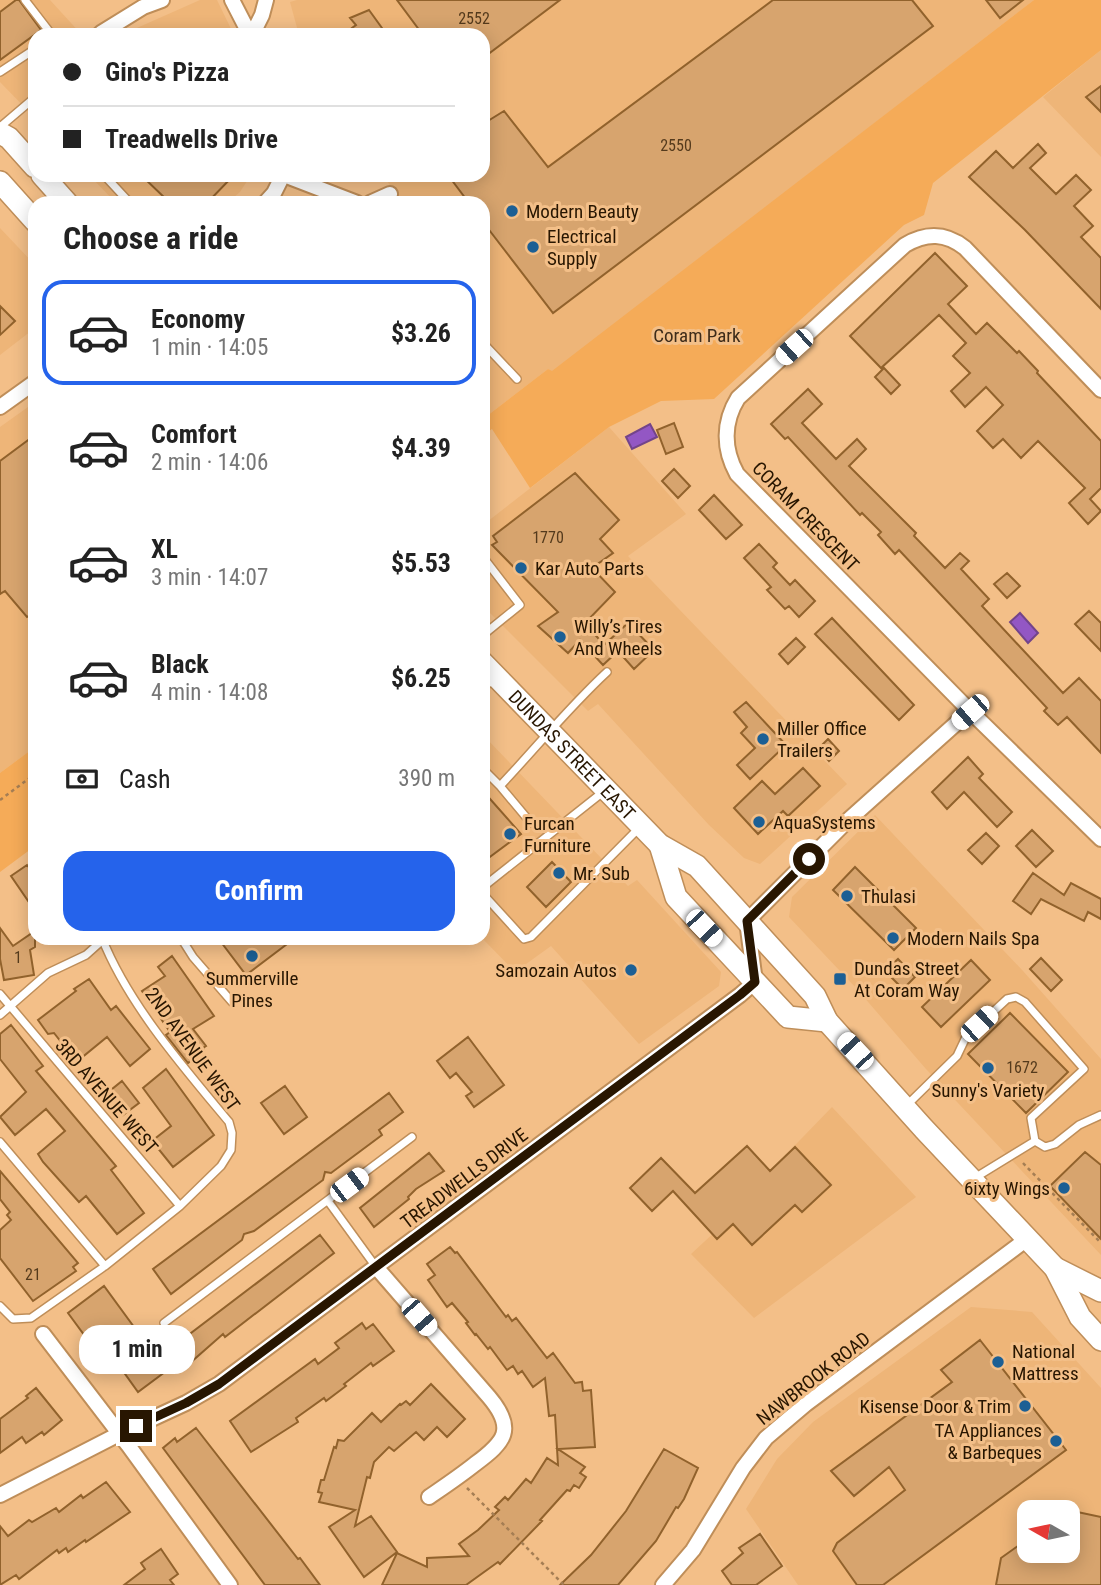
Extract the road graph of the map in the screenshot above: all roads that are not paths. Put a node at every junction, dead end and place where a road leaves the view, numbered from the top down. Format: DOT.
graph roads {
  1 [pos="25,0"];
  2 [pos="162,0"];
  3 [pos="232,0"];
  4 [pos="266,0"];
  5 [pos="47,28"];
  6 [pos="109,28"];
  7 [pos="247,28"];
  8 [pos="255,28"];
  9 [pos="28,54"];
  10 [pos="0,72"];
  11 [pos="28,104"];
  12 [pos="0,127"];
  13 [pos="0,133"];
  14 [pos="28,159"];
  15 [pos="0,182"];
  16 [pos="48,182"];
  17 [pos="111,182"];
  18 [pos="302,182"];
  19 [pos="390,194"];
  20 [pos="61,196"];
  21 [pos="124,196"];
  22 [pos="338,196"];
  23 [pos="386,196"];
  24 [pos="28,213"];
  25 [pos="490,350"];
  26 [pos="517,379"];
  27 [pos="28,387"];
  28 [pos="1101,390"];
  29 [pos="0,407"];
  30 [pos="490,566"];
  31 [pos="490,629"];
  32 [pos="607,672"];
  33 [pos="490,679"];
  34 [pos="970,712"];
  35 [pos="550,732"];
  36 [pos="490,776"];
  37 [pos="500,786"];
  38 [pos="606,790"];
  39 [pos="531,823"];
  40 [pos="641,826"];
  41 [pos="1101,839"];
  42 [pos="660,845"];
  43 [pos="490,881"];
  44 [pos="490,902"];
  45 [pos="754,914"];
  46 [pos="97,945"];
  47 [pos="106,945"];
  48 [pos="186,945"];
  49 [pos="755,982"];
  50 [pos="0,994"];
  51 [pos="232,1003"];
  52 [pos="9,1006"];
  53 [pos="0,1015"];
  54 [pos="827,1021"];
  55 [pos="905,1106"];
  56 [pos="1101,1115"];
  57 [pos="412,1137"];
  58 [pos="1035,1140"];
  59 [pos="0,1142"];
  60 [pos="972,1180"];
  61 [pos="328,1201"];
  62 [pos="180,1206"];
  63 [pos="1027,1239"];
  64 [pos="105,1266"];
  65 [pos="376,1267"];
  66 [pos="1055,1268"];
  67 [pos="1101,1291"];
  68 [pos="0,1306"];
  69 [pos="164,1323"];
  70 [pos="43,1334"];
  71 [pos="1101,1340"];
  72 [pos="119,1434"];
  73 [pos="0,1495"];
  74 [pos="429,1497"];
  75 [pos="230,1585"];
  76 [pos="663,1585"];
  1 -- 5 [label="lane"];
  2 -- 6 [label="street"];
  3 -- 7 [label="street"];
  4 -- 8 [label="street"];
  9 -- 10 [label="lane"];
  11 -- 12 [label="lane"];
  13 -- 14 [label="main road"];
  15 -- 24 [label="main road"];
  16 -- 20 [label="main road"];
  17 -- 21 [label="lane"];
  18 -- 22 [label="street"];
  19 -- 23 [label="street"];
  25 -- 26 [label="lane"];
  27 -- 29 [label="street"];
  28 -- 34 [label="street, CORAM CRESCENT"];
  30 -- 31 [label="lane"];
  32 -- 35 [label="lane"];
  33 -- 35 [label="main road, DUNDAS STREET EAST"];
  34 -- 41 [label="street, CORAM CRESCENT"];
  34 -- 45 [label="street"];
  35 -- 37 [label="lane"];
  35 -- 38 [label="main road, DUNDAS STREET EAST"];
  36 -- 37 [label="lane"];
  37 -- 39 [label="lane"];
  38 -- 40 [label="main road, DUNDAS STREET EAST"];
  38 -- 43 [label="lane"];
  40 -- 42 [label="main road, DUNDAS STREET EAST"];
  40 -- 44 [label="lane"];
  42 -- 45 [label="main road, DUNDAS STREET EAST"];
  42 -- 49 [label="main road, DUNDAS STREET EAST"];
  45 -- 49 [label="street"];
  45 -- 54 [label="main road, DUNDAS STREET EAST"];
  46 -- 52 [label="lane"];
  47 -- 62 [label="lane, 2ND AVENUE WEST"];
  48 -- 51 [label="lane"];
  49 -- 54 [label="main road, DUNDAS STREET EAST"];
  49 -- 65 [label="street, TREADWELLS DRIVE"];
  50 -- 52 [label="lane, 3RD AVENUE WEST"];
  52 -- 53 [label="lane"];
  52 -- 62 [label="lane, 3RD AVENUE WEST"];
  54 -- 55 [label="main road, DUNDAS STREET EAST"];
  55 -- 58 [label="lane"];
  55 -- 60 [label="main road, DUNDAS STREET EAST"];
  56 -- 58 [label="lane"];
  57 -- 61 [label="lane"];
  58 -- 60 [label="lane"];
  59 -- 64 [label="lane"];
  60 -- 63 [label="main road, DUNDAS STREET EAST"];
  61 -- 65 [label="lane"];
  61 -- 69 [label="lane"];
  62 -- 64 [label="lane, 2ND AVENUE WEST"];
  63 -- 66 [label="main road, DUNDAS STREET EAST"];
  63 -- 76 [label="street, NAWBROOK ROAD"];
  64 -- 68 [label="lane, 2ND AVENUE WEST"];
  65 -- 72 [label="street, TREADWELLS DRIVE"];
  65 -- 74 [label="street"];
  66 -- 67 [label="main road, DUNDAS STREET EAST"];
  66 -- 71 [label="main road, DUNDAS STREET EAST"];
  70 -- 72 [label="street"];
  72 -- 73 [label="street, TREADWELLS DRIVE"];
  72 -- 75 [label="street"];
}
